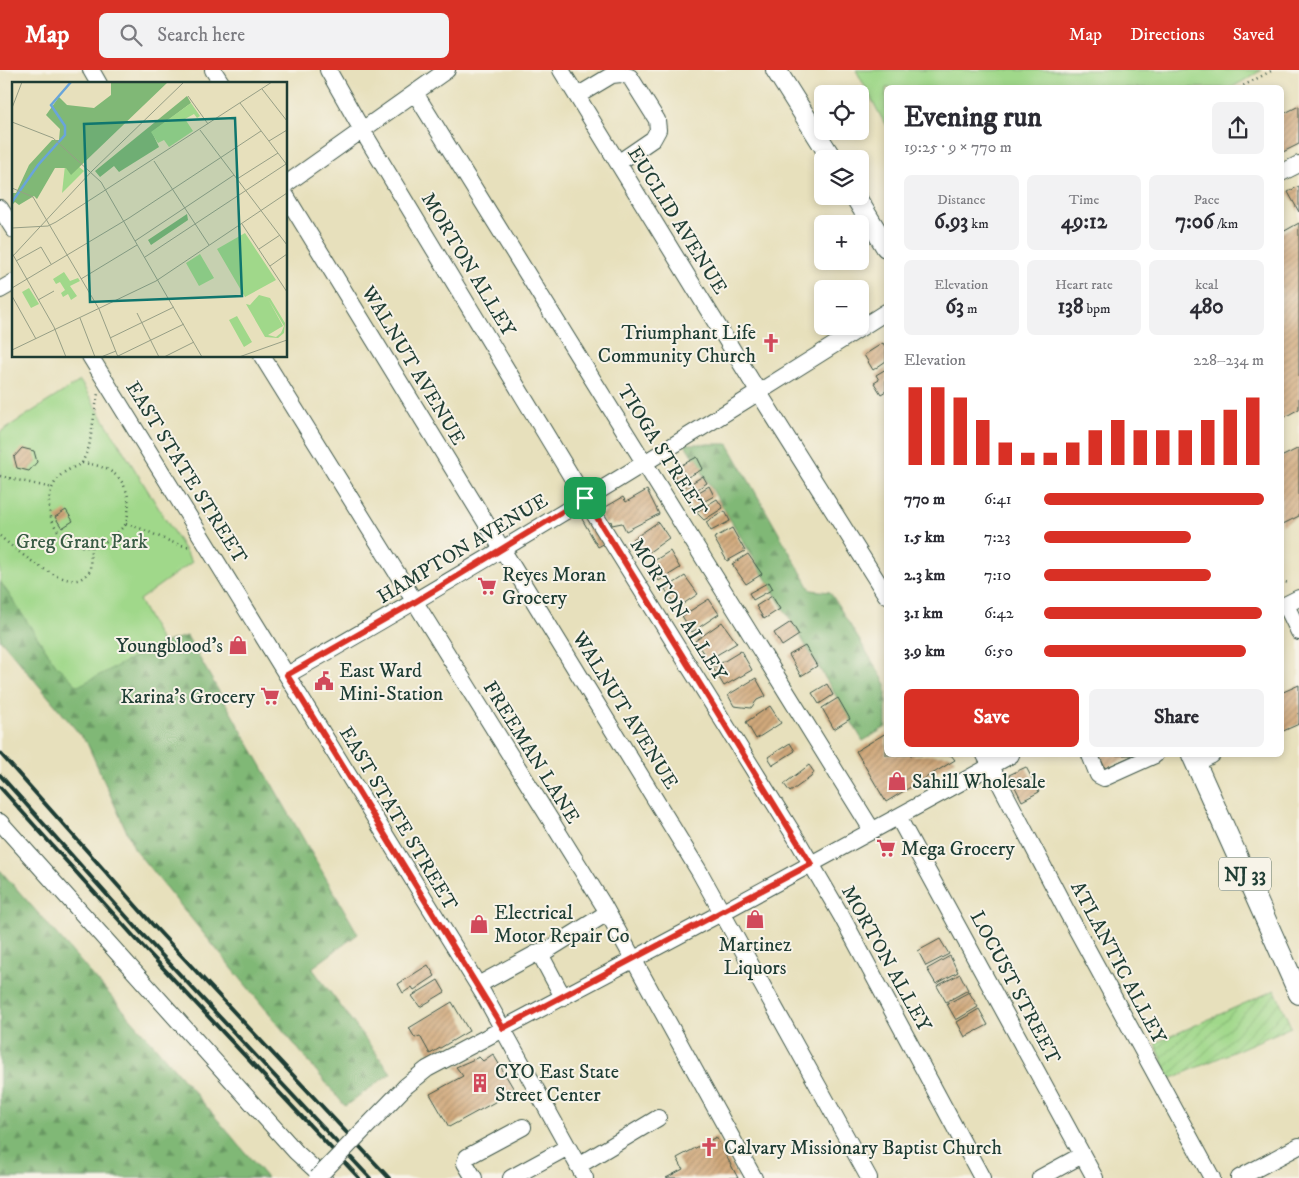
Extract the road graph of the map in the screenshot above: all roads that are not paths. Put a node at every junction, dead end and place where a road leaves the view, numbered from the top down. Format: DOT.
graph roads {
  1 [pos="91,70"];
  2 [pos="213,70"];
  3 [pos="328,70"];
  4 [pos="561,70"];
  5 [pos="776,70"];
  6 [pos="445,71"];
  7 [pos="99,82"];
  8 [pos="221,82"];
  9 [pos="415,93"];
  10 [pos="577,96"];
  11 [pos="362,130"];
  12 [pos="826,150"];
  13 [pos="618,163"];
  14 [pos="1299,164"];
  15 [pos="1284,172"];
  16 [pos="288,183"];
  17 [pos="288,199"];
  18 [pos="860,205"];
  19 [pos="0,208"];
  20 [pos="12,227"];
  21 [pos="884,244"];
  22 [pos="12,283"];
  23 [pos="0,290"];
  24 [pos="884,313"];
  25 [pos="91,358"];
  26 [pos="263,358"];
  27 [pos="758,393"];
  28 [pos="644,463"];
  29 [pos="585,498"];
  30 [pos="502,549"];
  31 [pos="884,592"];
  32 [pos="415,602"];
  33 [pos="1289,603"];
  34 [pos="1299,632"];
  35 [pos="287,675"];
  36 [pos="1002,757"];
  37 [pos="1091,757"];
  38 [pos="1151,757"];
  39 [pos="1200,758"];
  40 [pos="988,760"];
  41 [pos="898,817"];
  42 [pos="0,822"];
  43 [pos="872,830"];
  44 [pos="811,864"];
  45 [pos="723,912"];
  46 [pos="607,913"];
  47 [pos="539,952"];
  48 [pos="634,959"];
  49 [pos="478,985"];
  50 [pos="1299,994"];
  51 [pos="563,997"];
  52 [pos="503,1028"];
  53 [pos="658,1118"];
  54 [pos="523,1126"];
  55 [pos="1299,1146"];
  56 [pos="568,1147"];
  57 [pos="1082,1155"];
  58 [pos="582,1172"];
  59 [pos="317,1178"];
  60 [pos="324,1178"];
  61 [pos="474,1178"];
  62 [pos="510,1178"];
  63 [pos="754,1178"];
  64 [pos="869,1178"];
  65 [pos="982,1178"];
  66 [pos="1040,1178"];
  67 [pos="1095,1178"];
  68 [pos="1212,1178"];
  69 [pos="1239,1178"];
  1 -- 7 [label="street"];
  2 -- 8 [label="street"];
  3 -- 11 [label="street, MORTON ALLEY"];
  4 -- 10 [label="street, EUCLID AVENUE"];
  5 -- 12 [label="main road"];
  6 -- 9 [label="street"];
  9 -- 11 [label="street"];
  9 -- 28 [label="street, TIOGA STREET"];
  10 -- 13 [label="street, EUCLID AVENUE"];
  10 -- 13 [label="street"];
  11 -- 16 [label="street"];
  11 -- 29 [label="street, MORTON ALLEY"];
  13 -- 27 [label="street, EUCLID AVENUE"];
  14 -- 15 [label="street"];
  17 -- 30 [label="street, WALNUT AVENUE"];
  18 -- 21 [label="main road"];
  19 -- 20 [label="street"];
  22 -- 23 [label="street"];
  24 -- 27 [label="street, HAMPTON AVENUE"];
  25 -- 35 [label="street, EAST STATE STREET"];
  26 -- 32 [label="street, FREEMAN LANE"];
  27 -- 28 [label="street, HAMPTON AVENUE"];
  27 -- 31 [label="street, EUCLID AVENUE"];
  28 -- 29 [label="street, HAMPTON AVENUE"];
  28 -- 43 [label="street, TIOGA STREET"];
  29 -- 30 [label="street, HAMPTON AVENUE"];
  29 -- 44 [label="street, MORTON ALLEY"];
  30 -- 32 [label="street, HAMPTON AVENUE"];
  30 -- 45 [label="street, WALNUT AVENUE"];
  32 -- 35 [label="street, HAMPTON AVENUE"];
  32 -- 46 [label="street, FREEMAN LANE"];
  33 -- 34 [label="street"];
  35 -- 49 [label="street, EAST STATE STREET"];
  36 -- 40 [label="street"];
  37 -- 38 [label="street"];
  39 -- 50 [label="main road, NJ 33"];
  40 -- 41 [label="street"];
  40 -- 68 [label="street, ATLANTIC ALLEY"];
  41 -- 43 [label="street"];
  41 -- 57 [label="street, LOCUST STREET"];
  42 -- 60 [label="street"];
  43 -- 44 [label="street"];
  44 -- 45 [label="street"];
  44 -- 65 [label="street, MORTON ALLEY"];
  45 -- 48 [label="street"];
  45 -- 64 [label="street, WALNUT AVENUE"];
  46 -- 47 [label="street"];
  46 -- 48 [label="street, FREEMAN LANE"];
  47 -- 49 [label="street"];
  47 -- 51 [label="street"];
  48 -- 51 [label="street"];
  48 -- 63 [label="street, FREEMAN LANE"];
  49 -- 52 [label="street, EAST STATE STREET"];
  51 -- 52 [label="street"];
  52 -- 56 [label="street, EAST STATE STREET"];
  52 -- 59 [label="street, bridge"];
  53 -- 58 [label="street"];
  54 -- 61 [label="street"];
  55 -- 69 [label="street"];
  56 -- 58 [label="street, EAST STATE STREET"];
  56 -- 62 [label="street"];
  57 -- 66 [label="street"];
  57 -- 67 [label="street, LOCUST STREET"];
}
